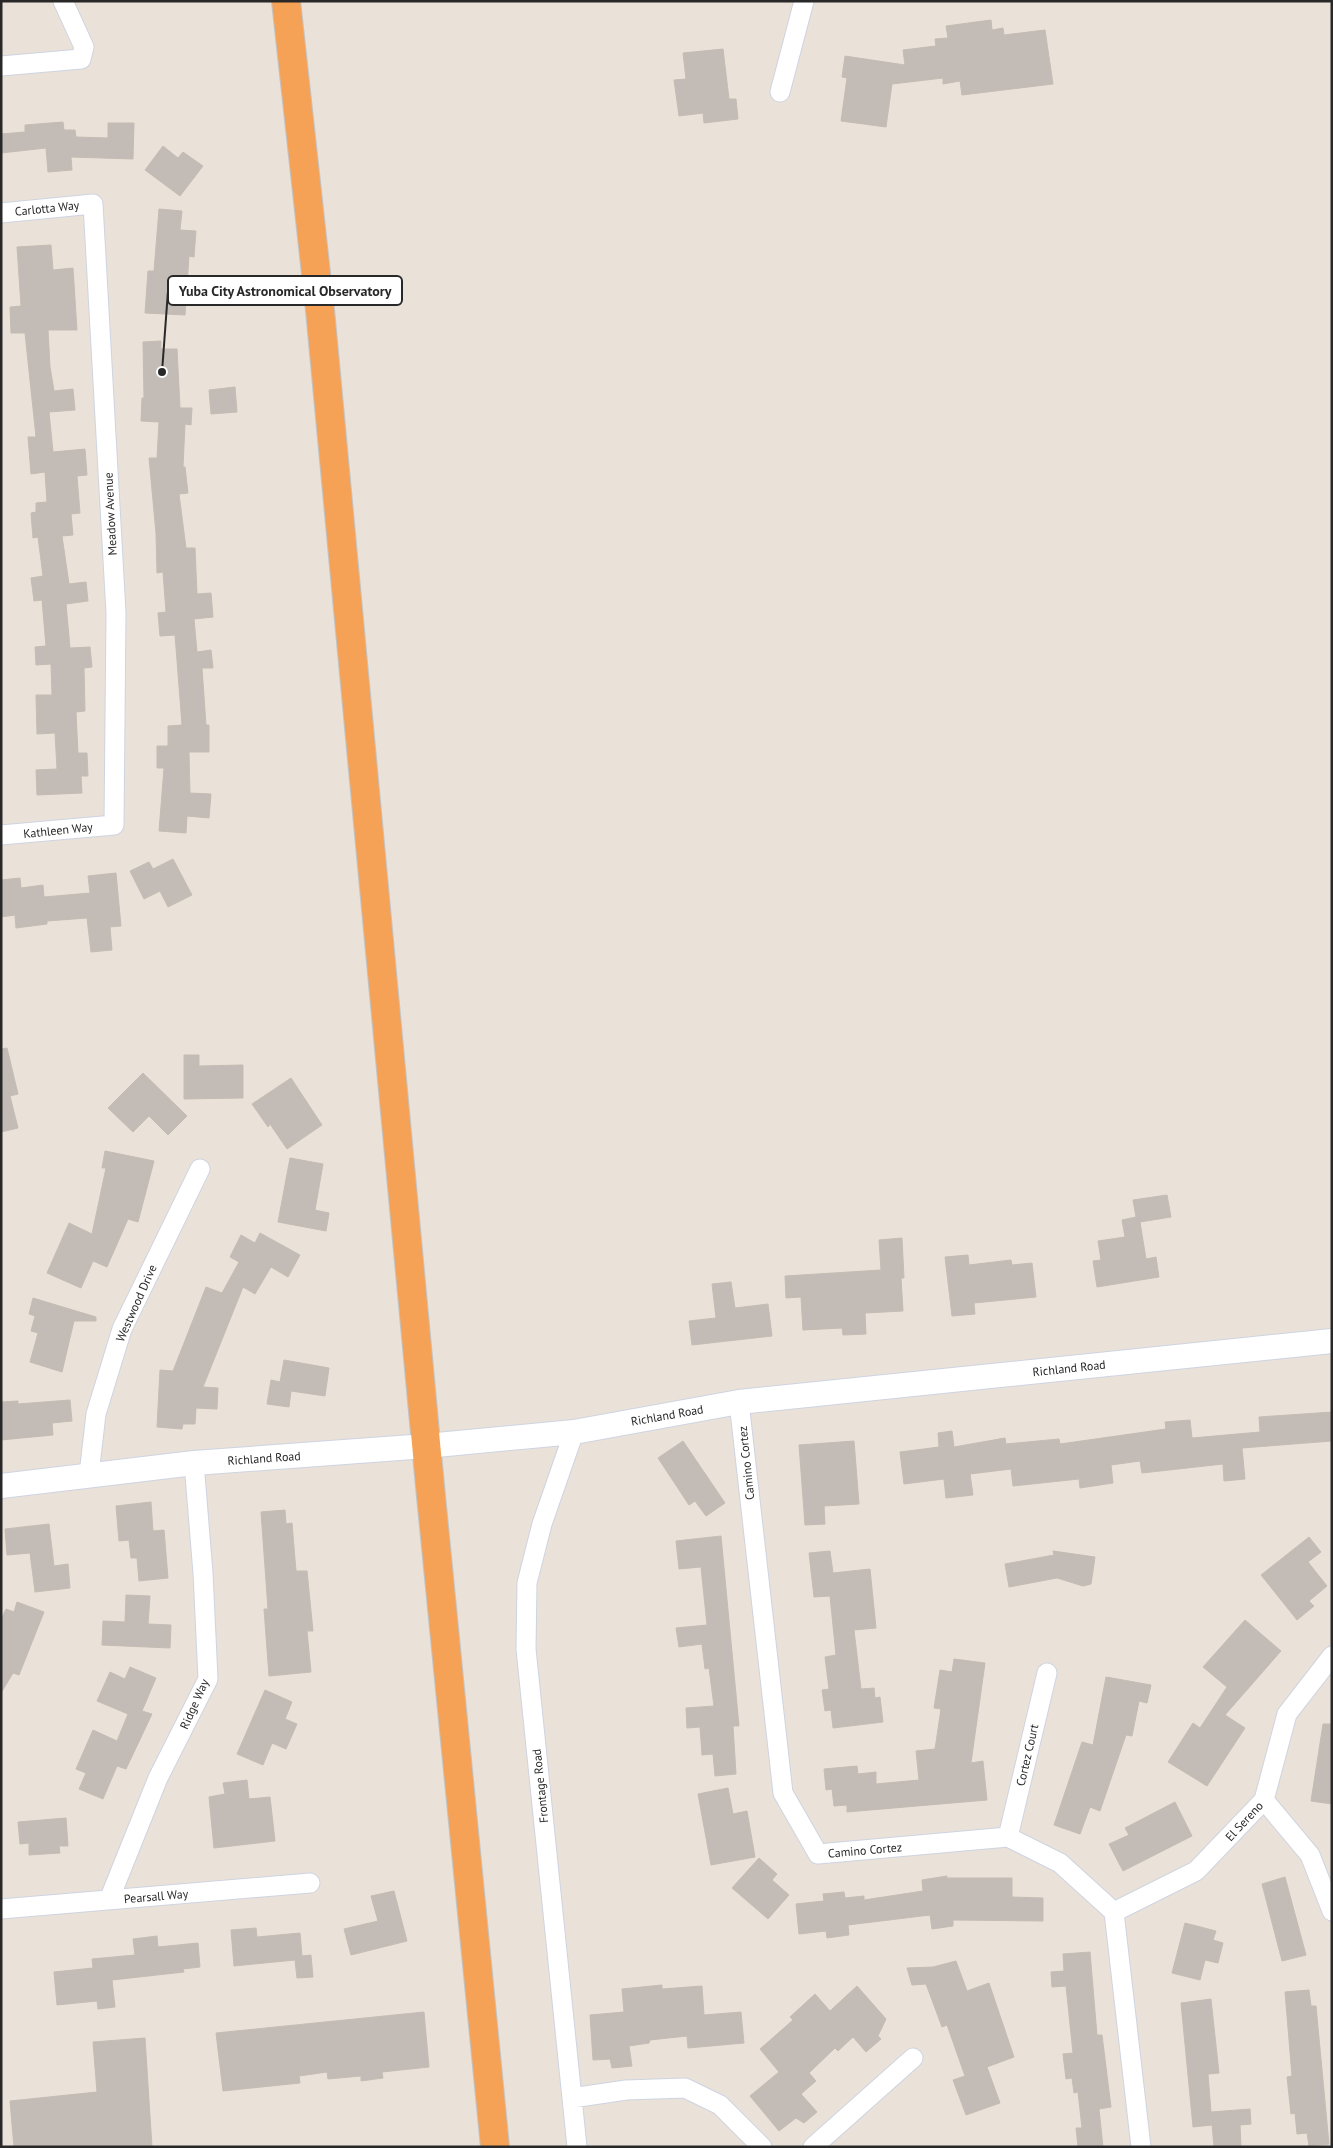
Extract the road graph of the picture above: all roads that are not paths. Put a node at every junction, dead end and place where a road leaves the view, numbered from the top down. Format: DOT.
graph roads {
  1 [pos="63,1"];
  2 [pos="286,1"];
  3 [pos="804,1"];
  4 [pos="1,66"];
  5 [pos="780,92"];
  6 [pos="92,204"];
  7 [pos="1,213"];
  8 [pos="114,824"];
  9 [pos="1,836"];
  10 [pos="200,1169"];
  11 [pos="1332,1341"];
  12 [pos="740,1402"];
  13 [pos="574,1432"];
  14 [pos="426,1446"];
  15 [pos="194,1463"];
  16 [pos="89,1474"];
  17 [pos="1,1486"];
  18 [pos="1332,1656"];
  19 [pos="1047,1673"];
  20 [pos="1264,1800"];
  21 [pos="1008,1837"];
  22 [pos="310,1884"];
  23 [pos="109,1900"];
  24 [pos="1,1909"];
  25 [pos="1332,1911"];
  26 [pos="1114,1912"];
  27 [pos="913,2058"];
  28 [pos="572,2098"];
  29 [pos="495,2147"];
  30 [pos="577,2147"];
  31 [pos="762,2147"];
  32 [pos="813,2147"];
  33 [pos="1141,2147"];
  1 -- 4 [label="street"];
  2 -- 14 [label="highway"];
  3 -- 5 [label="street"];
  6 -- 7 [label="street, Carlotta Way"];
  6 -- 8 [label="street, Meadow Avenue"];
  8 -- 9 [label="street, Kathleen Way"];
  10 -- 16 [label="street, Westwood Drive"];
  11 -- 12 [label="street, Richland Road"];
  12 -- 13 [label="street, Richland Road"];
  12 -- 21 [label="street, Camino Cortez"];
  13 -- 14 [label="street, Richland Road"];
  13 -- 28 [label="street, Frontage Road"];
  14 -- 15 [label="street, Richland Road"];
  14 -- 29 [label="highway"];
  15 -- 16 [label="street, Richland Road"];
  15 -- 23 [label="street, Ridge Way"];
  16 -- 17 [label="street, Richland Road"];
  18 -- 20 [label="street, El Sereno"];
  19 -- 21 [label="street, Cortez Court"];
  20 -- 25 [label="street"];
  20 -- 26 [label="street, El Sereno"];
  21 -- 26 [label="street"];
  22 -- 23 [label="street, Pearsall Way"];
  23 -- 24 [label="street, Pearsall Way"];
  26 -- 33 [label="street"];
  27 -- 32 [label="street"];
  28 -- 30 [label="street, Frontage Road"];
  28 -- 31 [label="street"];
}
